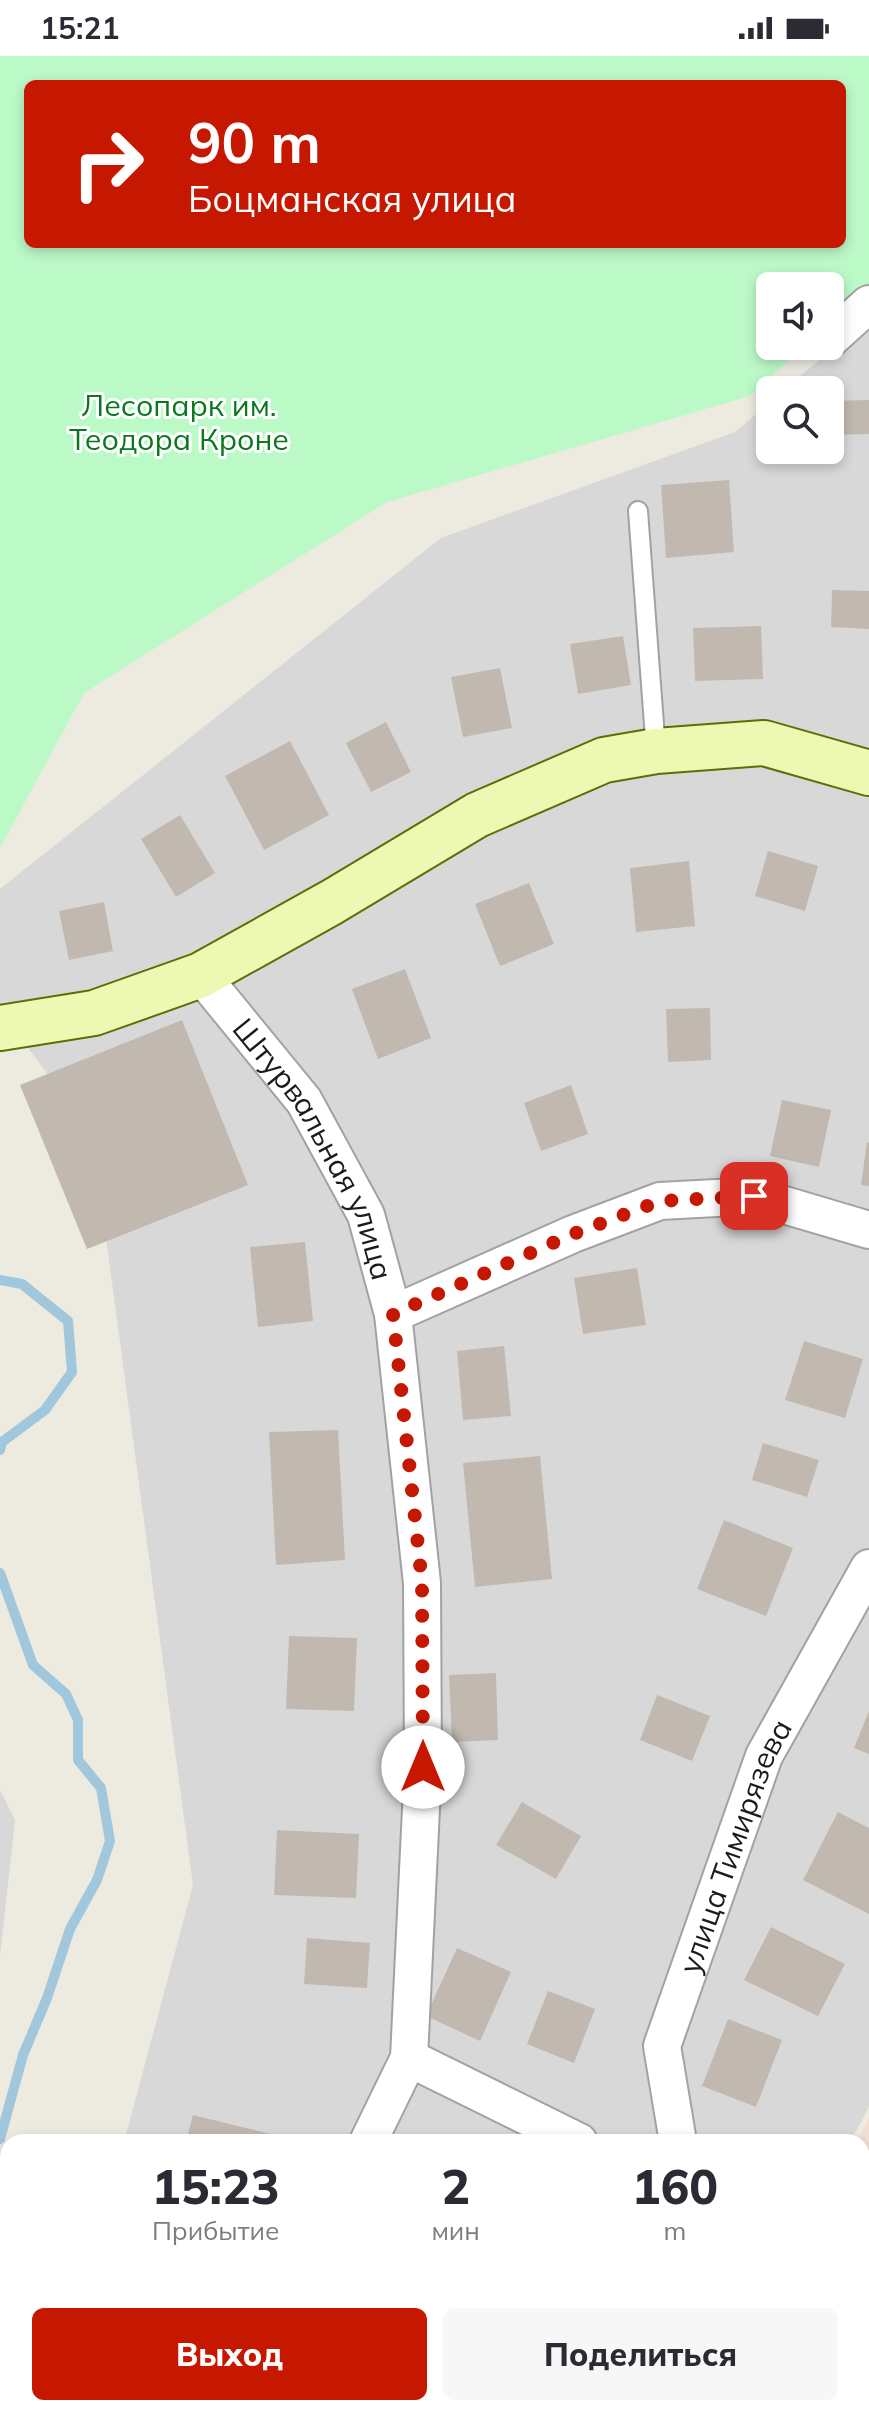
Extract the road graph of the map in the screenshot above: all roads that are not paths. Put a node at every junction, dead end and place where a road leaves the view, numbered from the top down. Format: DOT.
graph roads {
  1 [pos="869,304"];
  2 [pos="844,326"];
  3 [pos="638,511"];
  4 [pos="656,751"];
  5 [pos="869,773"];
  6 [pos="201,975"];
  7 [pos="0,1028"];
  8 [pos="869,1230"];
  9 [pos="393,1314"];
  10 [pos="869,1568"];
  11 [pos="409,2058"];
  12 [pos="372,2134"];
  13 [pos="563,2134"];
  14 [pos="677,2134"];
  1 -- 2 [label="street"];
  3 -- 4 [label="lane"];
  4 -- 5 [label="main road"];
  4 -- 6 [label="main road"];
  6 -- 7 [label="main road"];
  6 -- 9 [label="street, Штурвальная улица"];
  8 -- 9 [label="street"];
  9 -- 11 [label="street, Штурвальная улица"];
  10 -- 14 [label="street, улица Тимирязева"];
  11 -- 12 [label="street"];
  11 -- 13 [label="street"];
}
